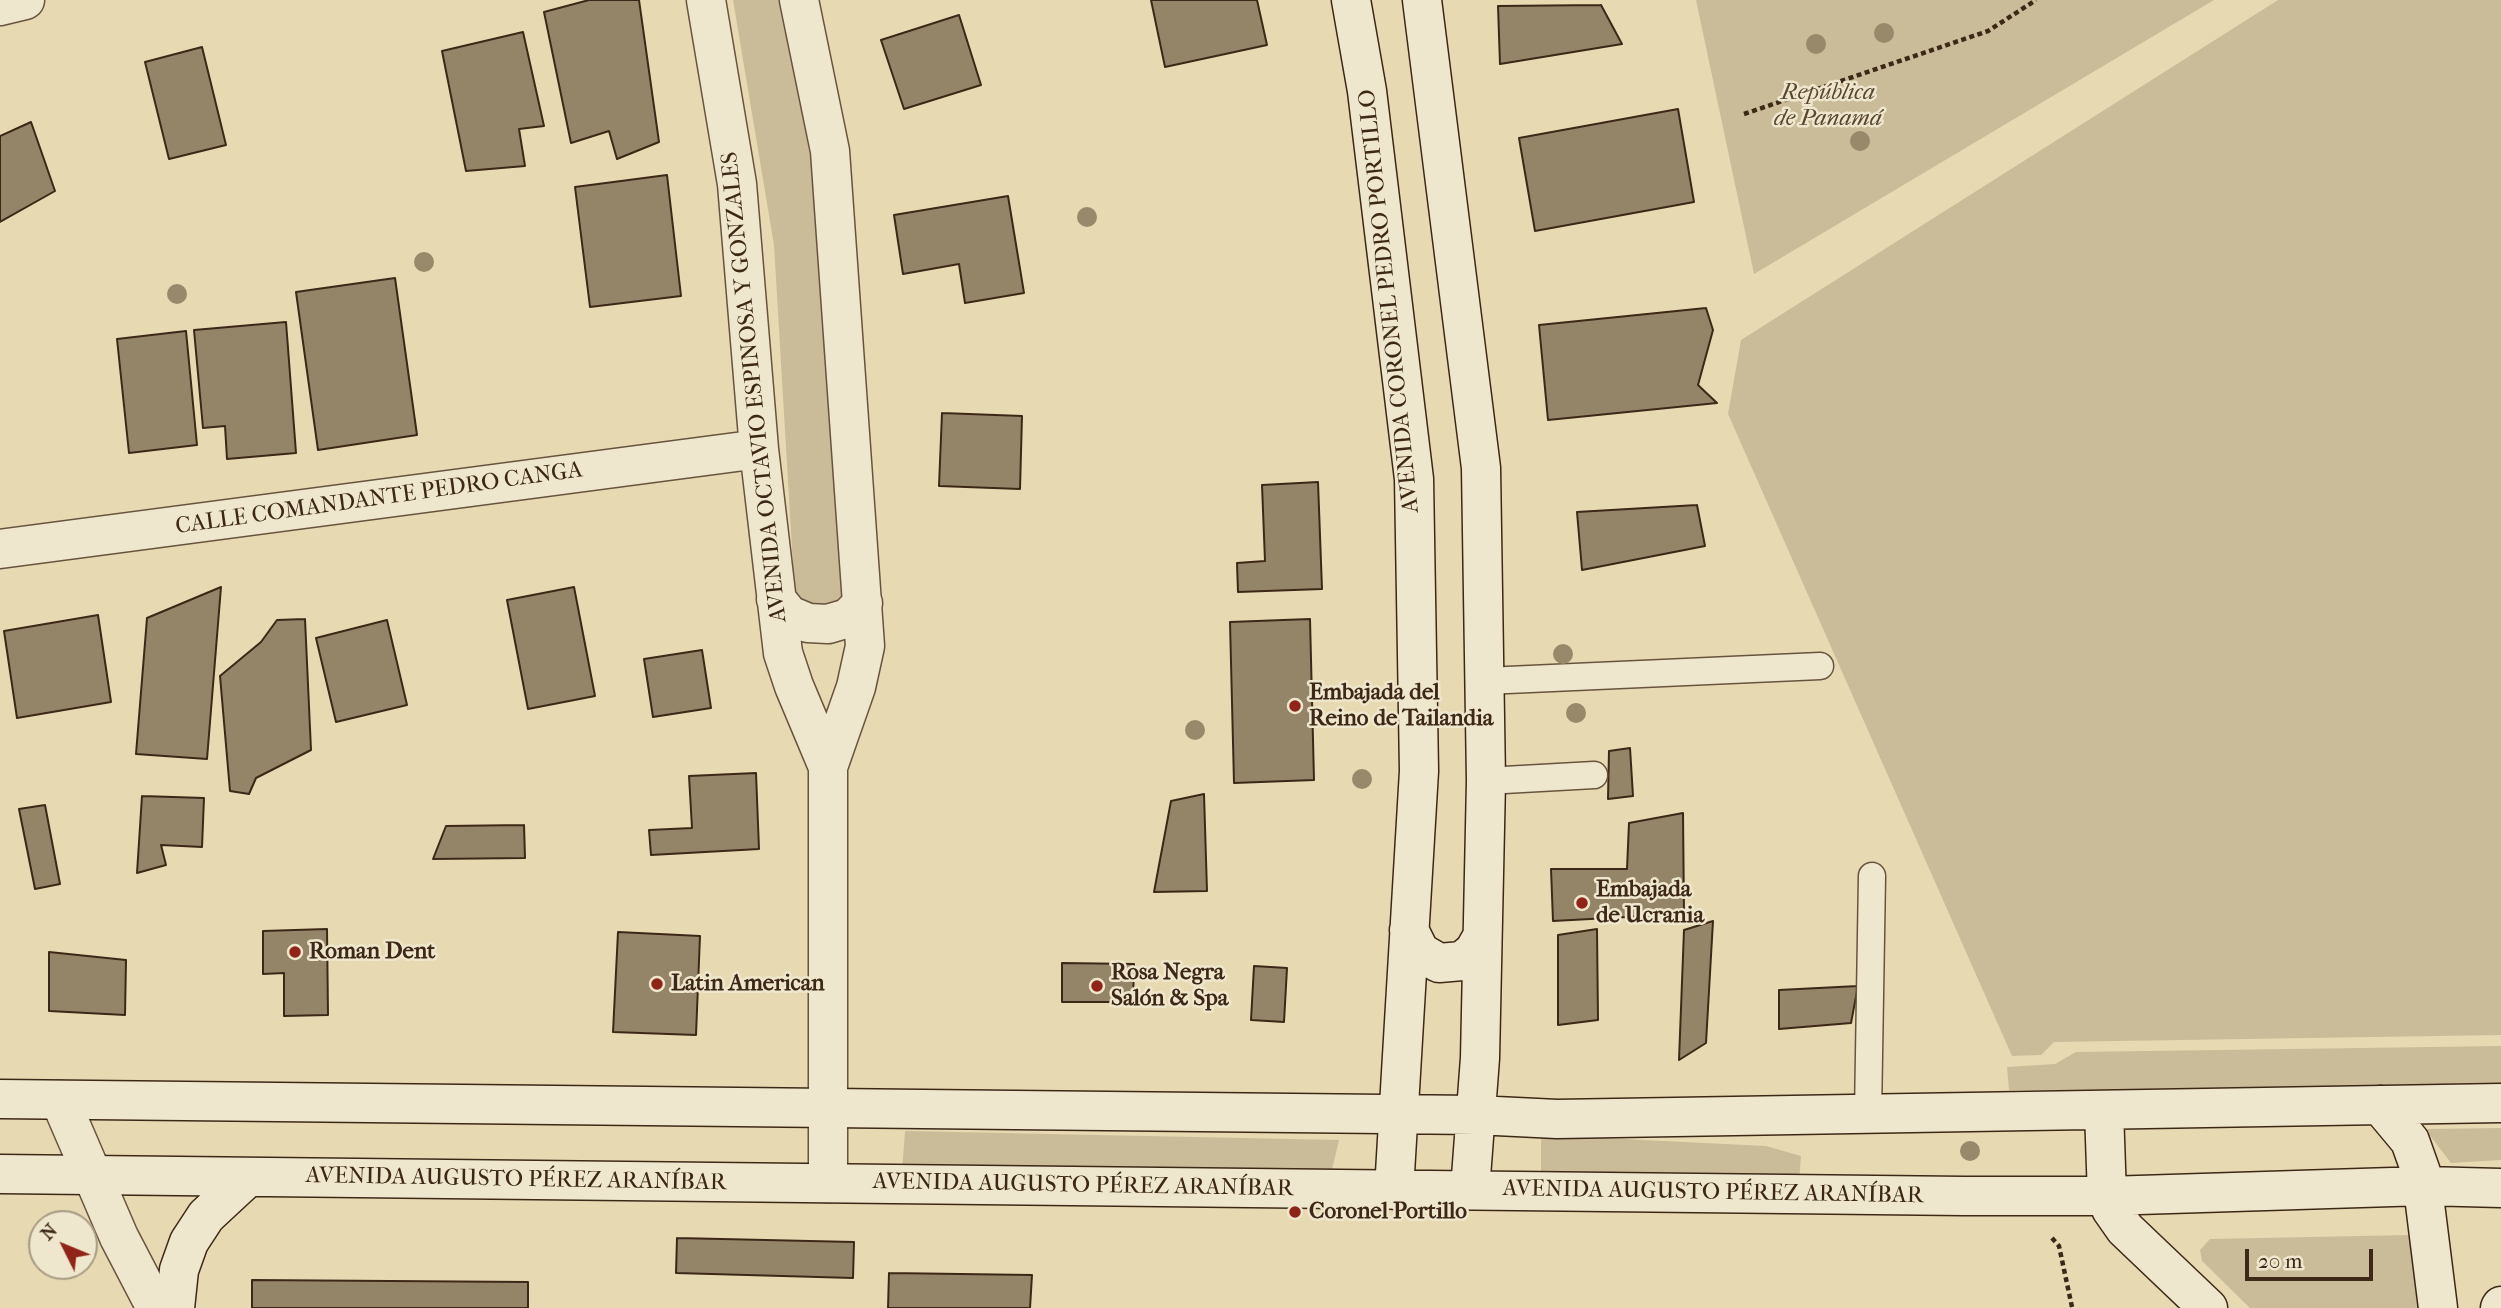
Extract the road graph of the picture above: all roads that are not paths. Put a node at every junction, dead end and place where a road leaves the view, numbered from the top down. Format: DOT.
graph roads {
  1 [pos="25,0"];
  2 [pos="706,0"];
  3 [pos="799,0"];
  4 [pos="1351,0"];
  5 [pos="1422,0"];
  6 [pos="0,6"];
  7 [pos="759,449"];
  8 [pos="0,549"];
  9 [pos="776,599"];
  10 [pos="863,603"];
  11 [pos="1820,666"];
  12 [pos="1485,681"];
  13 [pos="828,767"];
  14 [pos="1594,775"];
  15 [pos="1486,781"];
  16 [pos="1872,876"];
  17 [pos="1409,930"];
  18 [pos="1482,937"];
  19 [pos="0,1099"];
  20 [pos="60,1100"];
  21 [pos="2501,1103"];
  22 [pos="2379,1105"];
  23 [pos="828,1108"];
  24 [pos="2104,1111"];
  25 [pos="1868,1114"];
  26 [pos="1401,1115"];
  27 [pos="1476,1115"];
  28 [pos="0,1174"];
  29 [pos="93,1175"];
  30 [pos="248,1177"];
  31 [pos="828,1183"];
  32 [pos="2424,1186"];
  33 [pos="2501,1188"];
  34 [pos="1394,1189"];
  35 [pos="1470,1190"];
  36 [pos="2107,1196"];
  37 [pos="156,1308"];
  38 [pos="175,1308"];
  39 [pos="2208,1308"];
  40 [pos="2438,1308"];
  1 -- 6 [label="main road"];
  2 -- 7 [label="main road, AVENIDA OCTAVIO ESPINOSA Y GONZALES"];
  3 -- 10 [label="main road, AVENIDA OCTAVIO ESPINOSA Y GONZALES"];
  4 -- 17 [label="main road, AVENIDA CORONEL PEDRO PORTILLO"];
  5 -- 12 [label="main road"];
  7 -- 8 [label="main road, CALLE COMANDANTE PEDRO CANGA"];
  7 -- 9 [label="main road, AVENIDA OCTAVIO ESPINOSA Y GONZALES"];
  9 -- 10 [label="main road"];
  9 -- 13 [label="main road, AVENIDA OCTAVIO ESPINOSA Y GONZALES"];
  10 -- 13 [label="main road, AVENIDA OCTAVIO ESPINOSA Y GONZALES"];
  11 -- 12 [label="lane"];
  12 -- 15 [label="main road"];
  13 -- 23 [label="main road, AVENIDA OCTAVIO ESPINOSA Y GONZALES"];
  14 -- 15 [label="lane"];
  15 -- 18 [label="main road"];
  16 -- 25 [label="lane"];
  17 -- 18 [label="main road"];
  17 -- 26 [label="main road, AVENIDA CORONEL PEDRO PORTILLO"];
  18 -- 27 [label="main road"];
  19 -- 20 [label="main road"];
  20 -- 23 [label="main road"];
  20 -- 29 [label="main road"];
  21 -- 22 [label="main road"];
  22 -- 24 [label="main road"];
  22 -- 32 [label="main road"];
  23 -- 26 [label="main road"];
  23 -- 31 [label="main road, AVENIDA OCTAVIO ESPINOSA Y GONZALES"];
  24 -- 25 [label="main road"];
  24 -- 36 [label="main road"];
  25 -- 27 [label="main road"];
  26 -- 27 [label="main road"];
  26 -- 34 [label="main road, AVENIDA CORONEL PEDRO PORTILLO"];
  27 -- 35 [label="main road"];
  28 -- 29 [label="main road, AVENIDA AUGUSTO PÉREZ ARANÍBAR"];
  29 -- 30 [label="main road, AVENIDA AUGUSTO PÉREZ ARANÍBAR"];
  29 -- 37 [label="main road"];
  30 -- 31 [label="main road, AVENIDA AUGUSTO PÉREZ ARANÍBAR"];
  30 -- 38 [label="main road"];
  31 -- 34 [label="main road, AVENIDA AUGUSTO PÉREZ ARANÍBAR"];
  32 -- 33 [label="main road, AVENIDA AUGUSTO PÉREZ ARANÍBAR"];
  32 -- 36 [label="main road, AVENIDA AUGUSTO PÉREZ ARANÍBAR"];
  32 -- 40 [label="main road"];
  34 -- 35 [label="main road, AVENIDA AUGUSTO PÉREZ ARANÍBAR"];
  35 -- 36 [label="main road, AVENIDA AUGUSTO PÉREZ ARANÍBAR"];
  36 -- 39 [label="main road"];
}
